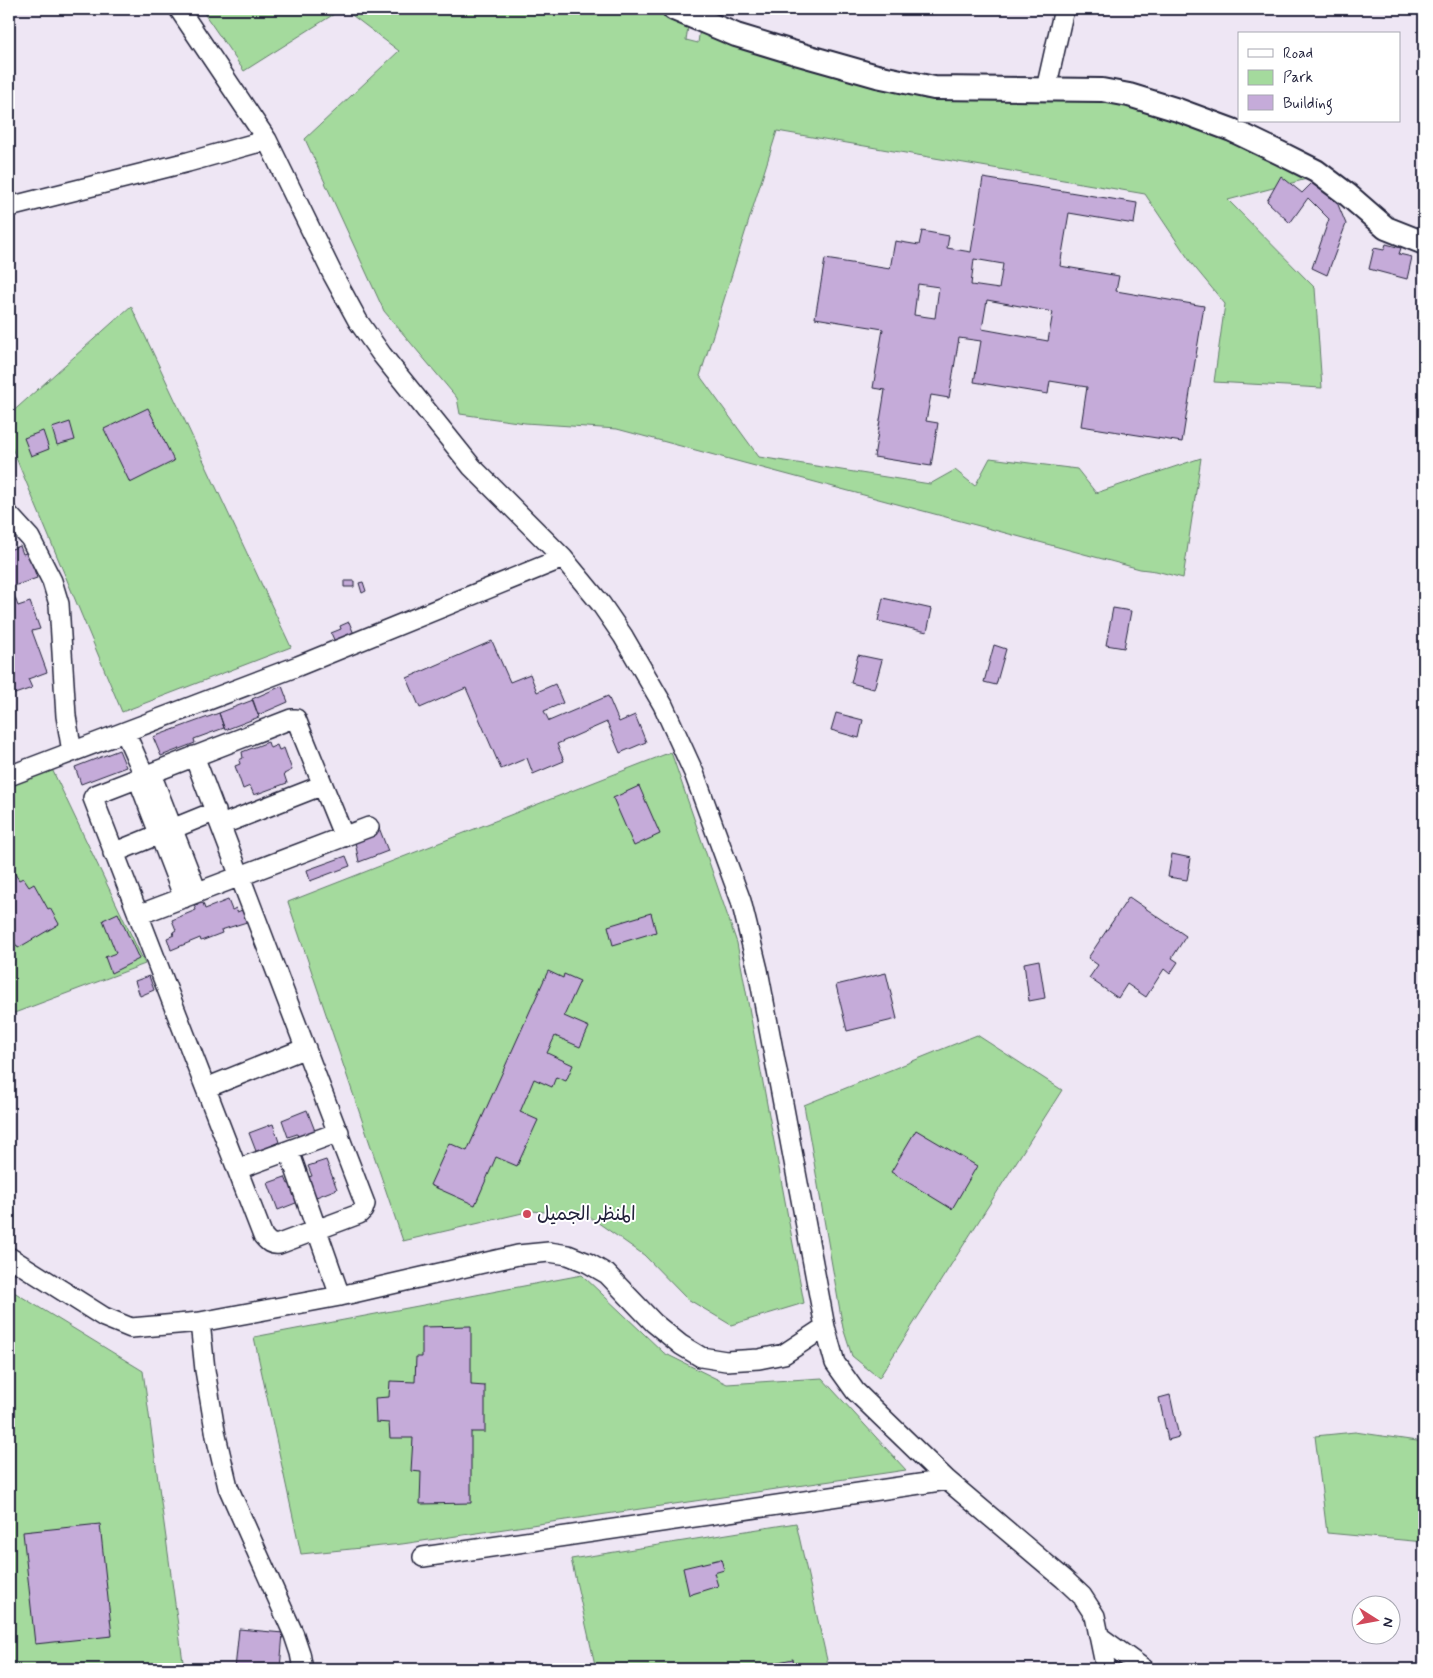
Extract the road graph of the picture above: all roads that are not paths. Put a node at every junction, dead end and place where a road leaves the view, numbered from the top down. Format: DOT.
graph roads {
  1 [pos="179,9"];
  2 [pos="674,9"];
  3 [pos="1064,9"];
  4 [pos="1046,89"];
  5 [pos="267,140"];
  6 [pos="9,207"];
  7 [pos="1424,243"];
  8 [pos="9,515"];
  9 [pos="562,558"];
  10 [pos="126,732"];
  11 [pos="72,752"];
  12 [pos="194,756"];
  13 [pos="144,775"];
  14 [pos="9,776"];
  15 [pos="323,785"];
  16 [pos="218,818"];
  17 [pos="369,827"];
  18 [pos="166,832"];
  19 [pos="344,837"];
  20 [pos="113,853"];
  21 [pos="241,876"];
  22 [pos="191,895"];
  23 [pos="138,915"];
  24 [pos="306,1048"];
  25 [pos="206,1088"];
  26 [pos="339,1132"];
  27 [pos="289,1151"];
  28 [pos="238,1169"];
  29 [pos="318,1230"];
  30 [pos="9,1257"];
  31 [pos="340,1296"];
  32 [pos="200,1322"];
  33 [pos="825,1327"];
  34 [pos="947,1480"];
  35 [pos="422,1557"];
  36 [pos="1100,1637"];
  37 [pos="303,1669"];
  38 [pos="1106,1669"];
  39 [pos="1144,1669"];
  1 -- 5 [label="street"];
  2 -- 4 [label="street"];
  3 -- 4 [label="street"];
  4 -- 7 [label="street"];
  5 -- 6 [label="street"];
  5 -- 9 [label="street"];
  8 -- 11 [label="street"];
  9 -- 10 [label="street"];
  9 -- 33 [label="street"];
  10 -- 11 [label="street"];
  10 -- 13 [label="street"];
  11 -- 14 [label="street"];
  12 -- 13 [label="street"];
  12 -- 15 [label="street"];
  12 -- 16 [label="street"];
  13 -- 18 [label="street"];
  13 -- 20 [label="street"];
  15 -- 16 [label="street"];
  15 -- 19 [label="street"];
  16 -- 18 [label="street"];
  16 -- 21 [label="street"];
  17 -- 19 [label="street"];
  18 -- 20 [label="street"];
  18 -- 22 [label="street"];
  19 -- 21 [label="street"];
  20 -- 23 [label="street"];
  21 -- 22 [label="street"];
  21 -- 24 [label="street"];
  22 -- 23 [label="street"];
  23 -- 25 [label="street"];
  24 -- 25 [label="street"];
  24 -- 26 [label="street"];
  25 -- 28 [label="street"];
  26 -- 27 [label="street"];
  26 -- 29 [label="street"];
  27 -- 28 [label="street"];
  27 -- 29 [label="street"];
  28 -- 29 [label="street"];
  29 -- 31 [label="street"];
  30 -- 32 [label="street"];
  31 -- 32 [label="street"];
  31 -- 33 [label="street"];
  32 -- 37 [label="street"];
  33 -- 34 [label="street"];
  34 -- 35 [label="street"];
  34 -- 36 [label="street"];
  36 -- 38 [label="street"];
  36 -- 39 [label="street"];
}
